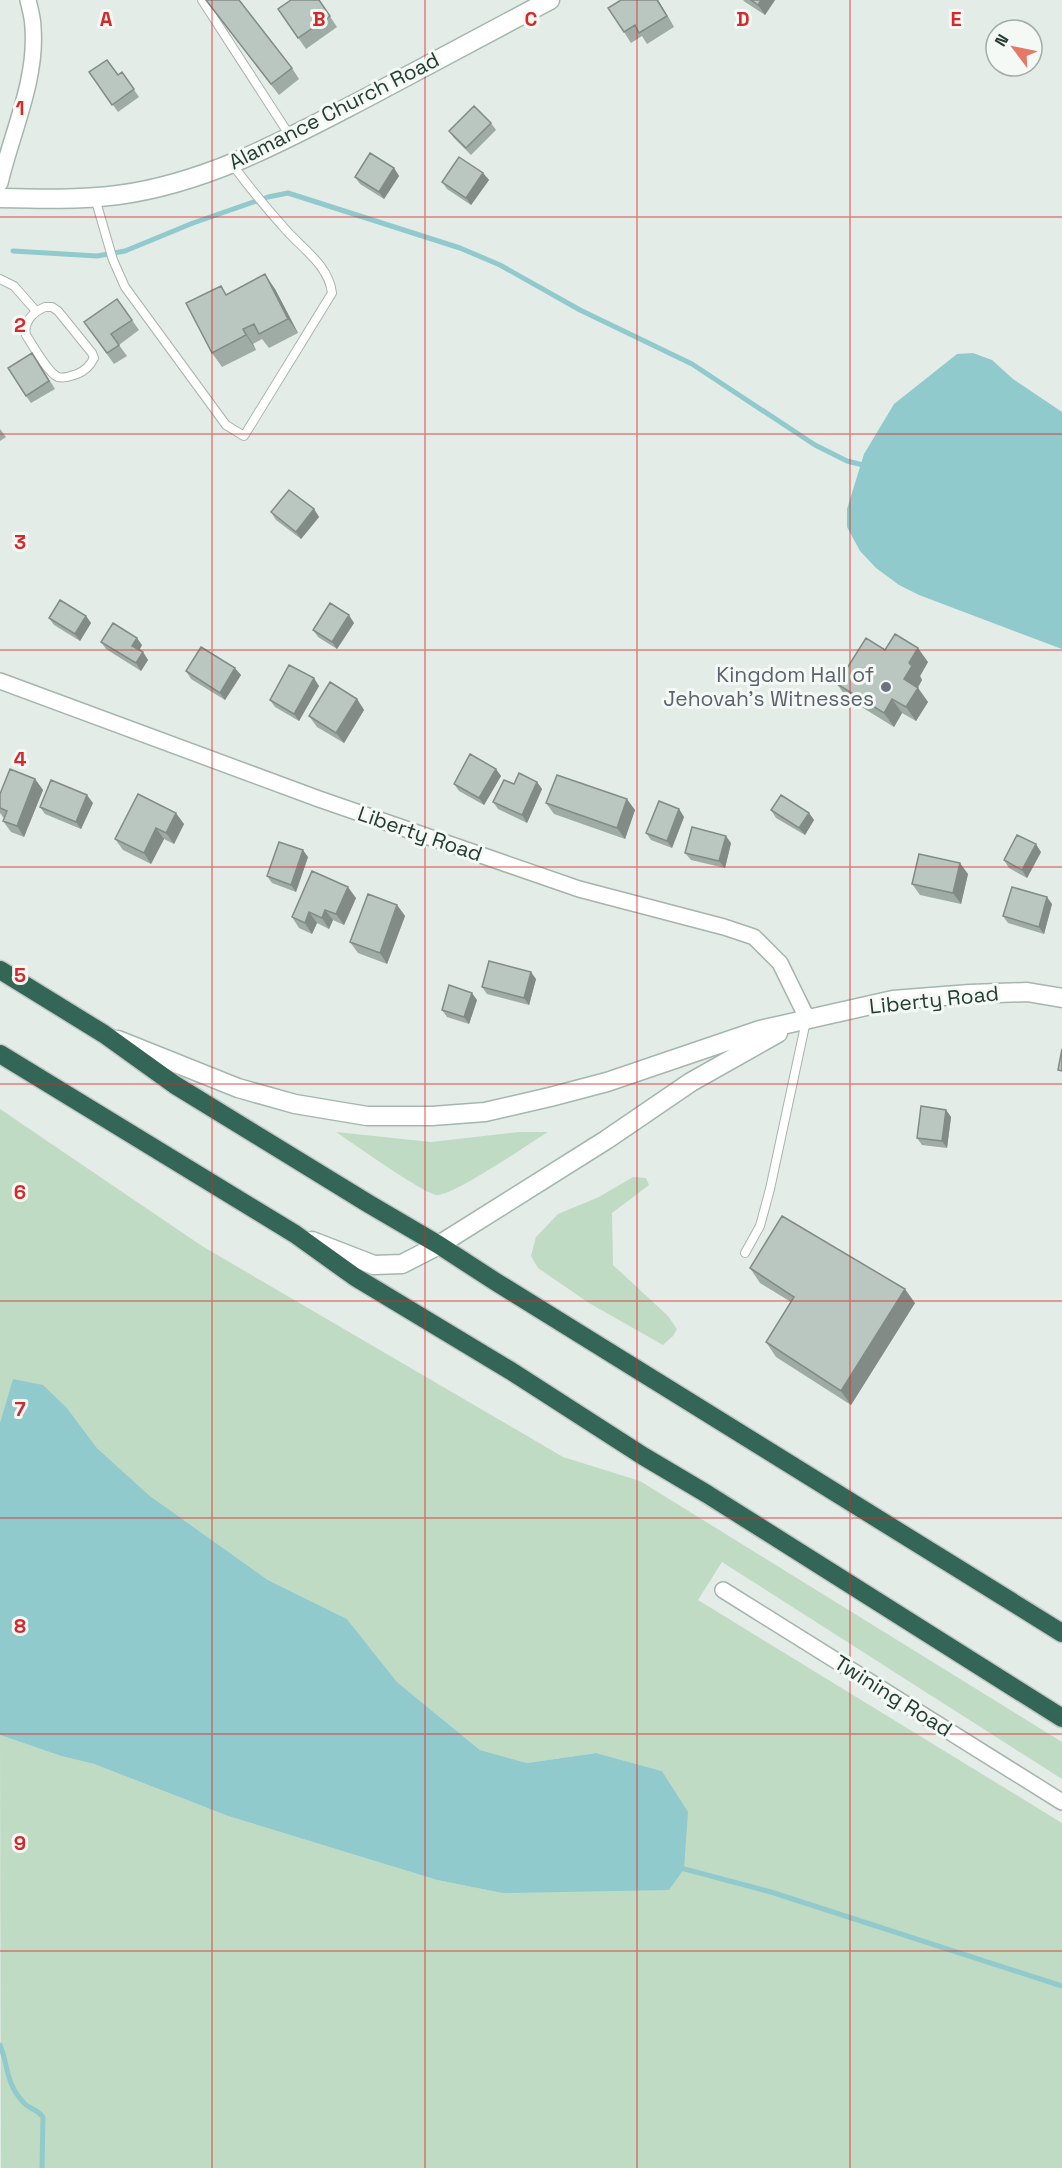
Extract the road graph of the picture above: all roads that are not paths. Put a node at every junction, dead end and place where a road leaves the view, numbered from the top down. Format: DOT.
graph roads {
  1 [pos="28,0"];
  2 [pos="202,0"];
  3 [pos="550,0"];
  4 [pos="291,137"];
  5 [pos="232,164"];
  6 [pos="0,183"];
  7 [pos="95,197"];
  8 [pos="0,198"];
  9 [pos="0,279"];
  10 [pos="36,311"];
  11 [pos="0,681"];
  12 [pos="0,970"];
  13 [pos="1062,998"];
  14 [pos="807,1018"];
  15 [pos="104,1034"];
  16 [pos="0,1054"];
  17 [pos="295,1234"];
  18 [pos="439,1245"];
  19 [pos="744,1253"];
  20 [pos="723,1590"];
  21 [pos="1062,1633"];
  22 [pos="1062,1718"];
  23 [pos="1062,1802"];
  1 -- 6 [label="street"];
  2 -- 4 [label="lane"];
  3 -- 4 [label="street, Alamance Church Road"];
  4 -- 5 [label="street, Alamance Church Road"];
  5 -- 7 [label="street, Alamance Church Road"];
  5 -- 7 [label="lane"];
  7 -- 8 [label="street, Alamance Church Road"];
  9 -- 10 [label="lane"];
  10 -- 10 [label="lane"];
  11 -- 14 [label="street, Liberty Road"];
  12 -- 15 [label="highway"];
  13 -- 14 [label="street, Liberty Road"];
  14 -- 15 [label="street, Liberty Road"];
  14 -- 18 [label="street, Liberty Road"];
  14 -- 19 [label="lane"];
  15 -- 18 [label="highway"];
  16 -- 17 [label="highway"];
  17 -- 18 [label="street, Liberty Road"];
  17 -- 22 [label="highway"];
  18 -- 21 [label="highway"];
  20 -- 23 [label="street, Twining Road"];
}
